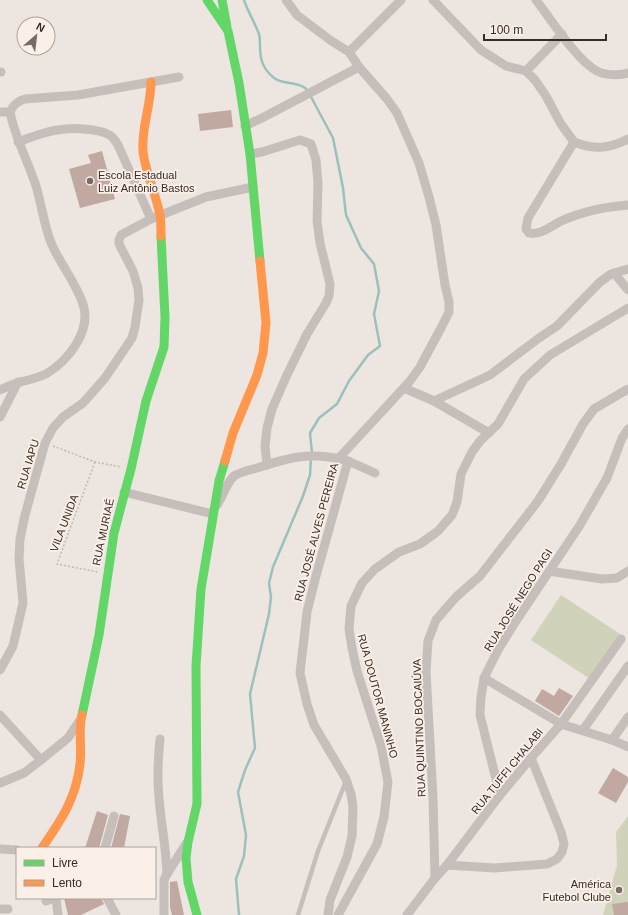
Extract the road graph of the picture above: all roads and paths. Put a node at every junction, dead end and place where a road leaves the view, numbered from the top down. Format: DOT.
graph roads {
  1 [pos="207,0"];
  2 [pos="222,0"];
  3 [pos="286,0"];
  4 [pos="401,0"];
  5 [pos="433,0"];
  6 [pos="536,0"];
  7 [pos="228,31"];
  8 [pos="562,34"];
  9 [pos="349,52"];
  10 [pos="359,67"];
  11 [pos="526,71"];
  12 [pos="628,73"];
  13 [pos="179,77"];
  14 [pos="151,82"];
  15 [pos="0,112"];
  16 [pos="10,112"];
  17 [pos="245,126"];
  18 [pos="628,139"];
  19 [pos="18,142"];
  20 [pos="574,142"];
  21 [pos="250,154"];
  22 [pos="253,187"];
  23 [pos="628,205"];
  24 [pos="160,215"];
  25 [pos="151,219"];
  26 [pos="628,270"];
  27 [pos="614,273"];
  28 [pos="628,290"];
  29 [pos="628,308"];
  30 [pos="18,382"];
  31 [pos="404,388"];
  32 [pos="628,389"];
  33 [pos="0,390"];
  34 [pos="434,401"];
  35 [pos="0,417"];
  36 [pos="628,429"];
  37 [pos="489,433"];
  38 [pos="45,443"];
  39 [pos="339,458"];
  40 [pos="348,461"];
  41 [pos="96,462"];
  42 [pos="267,465"];
  43 [pos="131,469"];
  44 [pos="375,473"];
  45 [pos="124,492"];
  46 [pos="213,512"];
  47 [pos="549,571"];
  48 [pos="628,571"];
  49 [pos="107,574"];
  50 [pos="621,639"];
  51 [pos="628,666"];
  52 [pos="0,670"];
  53 [pos="484,678"];
  54 [pos="0,714"];
  55 [pos="628,717"];
  56 [pos="81,718"];
  57 [pos="561,724"];
  58 [pos="583,730"];
  59 [pos="160,739"];
  60 [pos="612,740"];
  61 [pos="628,748"];
  62 [pos="531,758"];
  63 [pos="41,760"];
  64 [pos="346,779"];
  65 [pos="0,783"];
  66 [pos="500,795"];
  67 [pos="114,816"];
  68 [pos="188,842"];
  69 [pos="43,847"];
  70 [pos="105,847"];
  71 [pos="0,849"];
  72 [pos="16,850"];
  73 [pos="447,865"];
  74 [pos="167,874"];
  75 [pos="436,878"];
  76 [pos="52,899"];
  77 [pos="108,899"];
  78 [pos="58,915"];
  79 [pos="116,915"];
  80 [pos="164,915"];
  81 [pos="197,915"];
  82 [pos="298,915"];
  83 [pos="328,915"];
  84 [pos="338,915"];
  85 [pos="407,915"];
  1 -- 7 [label="street"];
  2 -- 7 [label="street"];
  3 -- 9 [label="street, RUA JOSÉ ALVES PEREIRA"];
  4 -- 9 [label="street"];
  5 -- 11 [label="street"];
  6 -- 8 [label="street"];
  7 -- 17 [label="street"];
  8 -- 11 [label="street"];
  8 -- 12 [label="street"];
  9 -- 10 [label="street, RUA JOSÉ ALVES PEREIRA"];
  10 -- 17 [label="street"];
  10 -- 31 [label="street, RUA JOSÉ ALVES PEREIRA"];
  11 -- 20 [label="street"];
  13 -- 14 [label="street"];
  14 -- 16 [label="street"];
  14 -- 24 [label="street, RUA MURIAÉ"];
  15 -- 16 [label="street"];
  16 -- 19 [label="street"];
  17 -- 21 [label="street"];
  18 -- 20 [label="street"];
  19 -- 25 [label="street"];
  19 -- 30 [label="street"];
  20 -- 23 [label="street"];
  21 -- 22 [label="street"];
  21 -- 42 [label="street"];
  22 -- 24 [label="street"];
  22 -- 46 [label="street"];
  24 -- 25 [label="street"];
  24 -- 43 [label="street, RUA MURIAÉ"];
  25 -- 38 [label="street, RUA IAPU"];
  26 -- 27 [label="street"];
  27 -- 28 [label="street"];
  27 -- 34 [label="street"];
  29 -- 37 [label="street, RUA DOUTOR MANINHO"];
  30 -- 33 [label="street"];
  30 -- 35 [label="street"];
  31 -- 34 [label="street"];
  31 -- 39 [label="street, RUA JOSÉ ALVES PEREIRA"];
  32 -- 75 [label="street, RUA QUINTINO BOCAIÚVA"];
  34 -- 37 [label="street"];
  36 -- 47 [label="street, RUA JOSÉ NEGO PAGI"];
  37 -- 84 [label="street, RUA DOUTOR MANINHO"];
  38 -- 41 [label="path"];
  38 -- 52 [label="street, RUA IAPU"];
  39 -- 40 [label="street, RUA JOSÉ ALVES PEREIRA"];
  39 -- 42 [label="street"];
  40 -- 44 [label="street"];
  40 -- 64 [label="street, RUA JOSÉ ALVES PEREIRA"];
  41 -- 43 [label="path"];
  41 -- 49 [label="path, VILA UNIDA"];
  42 -- 46 [label="street"];
  43 -- 45 [label="street, RUA MURIAÉ"];
  45 -- 46 [label="street"];
  45 -- 49 [label="street, RUA MURIAÉ"];
  46 -- 68 [label="street"];
  47 -- 48 [label="street"];
  47 -- 53 [label="street, RUA JOSÉ NEGO PAGI"];
  49 -- 56 [label="street, RUA MURIAÉ"];
  50 -- 57 [label="street, RUA TUFFI CHALABI"];
  51 -- 58 [label="street"];
  53 -- 57 [label="street"];
  53 -- 66 [label="street, RUA JOSÉ NEGO PAGI"];
  54 -- 63 [label="street"];
  55 -- 60 [label="street"];
  56 -- 63 [label="street"];
  56 -- 69 [label="street, RUA MURIAÉ"];
  57 -- 58 [label="street"];
  57 -- 62 [label="street, RUA TUFFI CHALABI"];
  58 -- 60 [label="street"];
  59 -- 74 [label="street"];
  60 -- 61 [label="street"];
  62 -- 66 [label="street, RUA TUFFI CHALABI"];
  62 -- 73 [label="street"];
  63 -- 65 [label="street"];
  64 -- 82 [label="lane"];
  64 -- 83 [label="street, RUA JOSÉ ALVES PEREIRA"];
  66 -- 73 [label="street, RUA TUFFI CHALABI"];
  67 -- 70 [label="street"];
  68 -- 74 [label="street"];
  68 -- 81 [label="street"];
  71 -- 72 [label="street"];
  73 -- 75 [label="street, RUA TUFFI CHALABI"];
  74 -- 80 [label="street"];
  75 -- 85 [label="street, RUA TUFFI CHALABI"];
  76 -- 78 [label="street"];
  77 -- 79 [label="street"];
}
